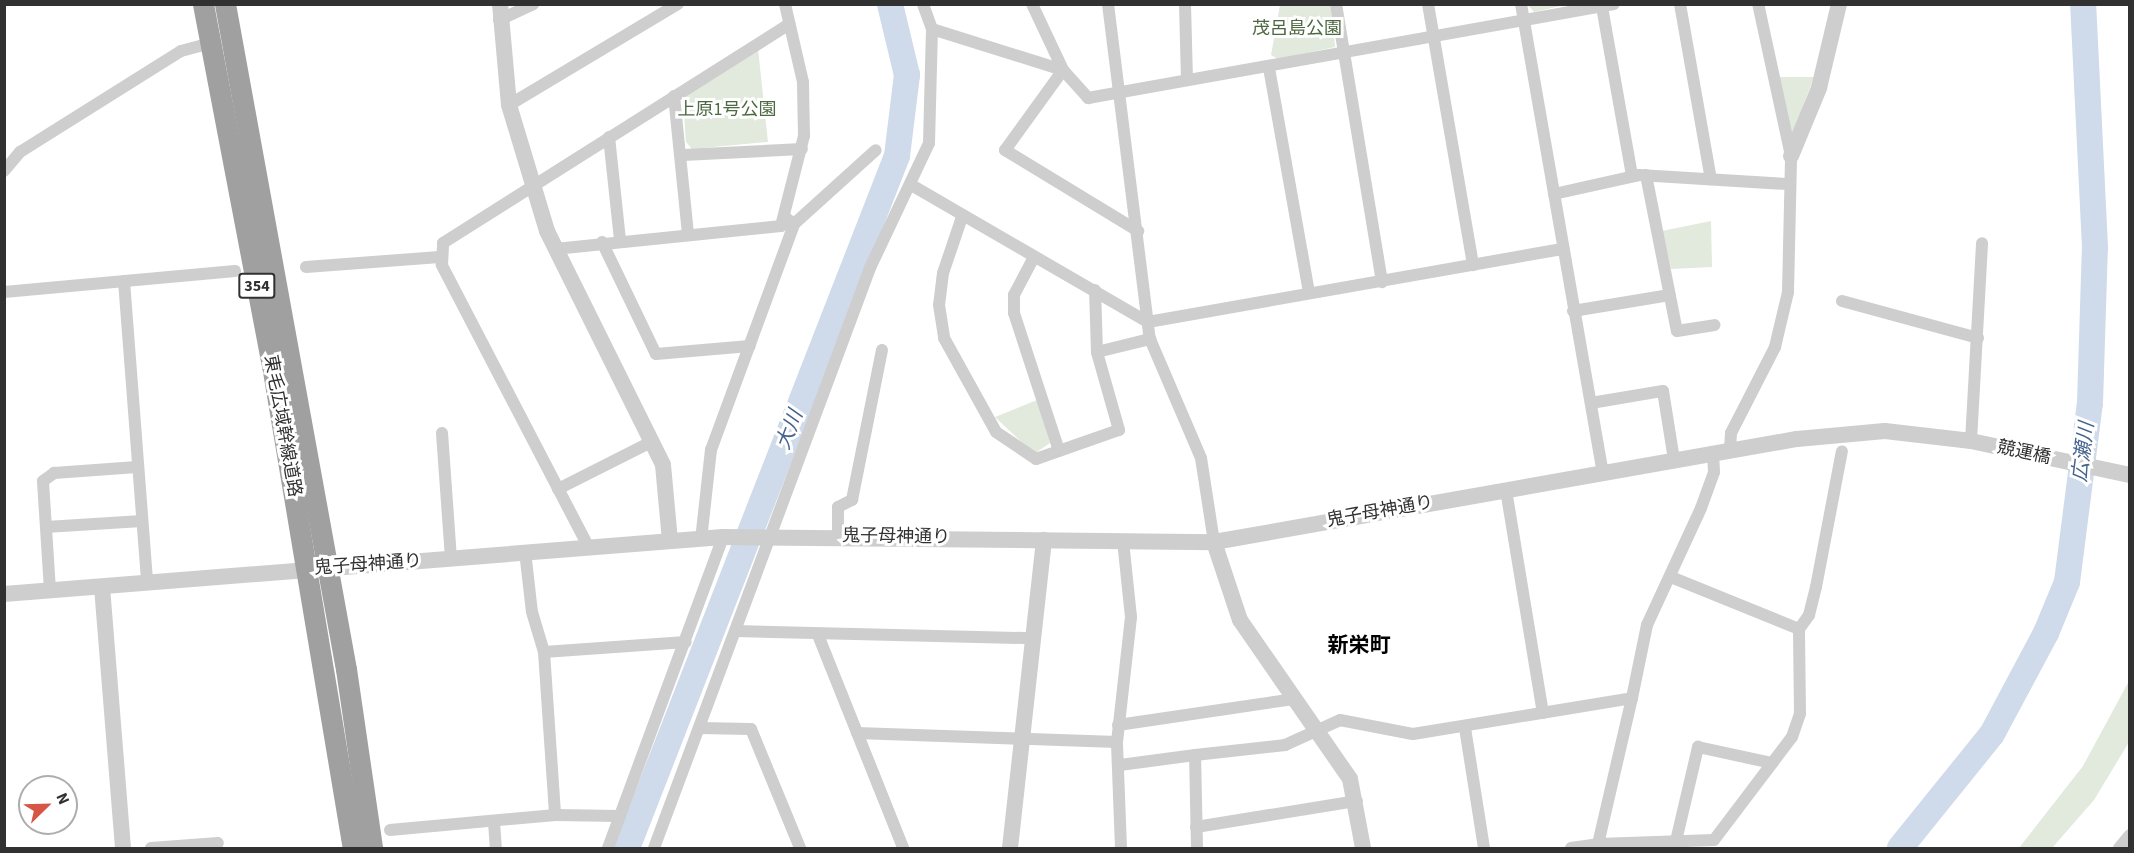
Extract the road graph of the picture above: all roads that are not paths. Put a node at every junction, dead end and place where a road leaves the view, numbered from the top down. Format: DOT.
graph roads {
  1 [pos="203,4"];
  2 [pos="225,4"];
  3 [pos="533,4"];
  4 [pos="678,4"];
  5 [pos="785,4"];
  6 [pos="923,4"];
  7 [pos="1032,4"];
  8 [pos="1108,4"];
  9 [pos="1185,4"];
  10 [pos="1336,4"];
  11 [pos="1428,4"];
  12 [pos="1521,4"];
  13 [pos="1680,4"];
  14 [pos="1758,4"];
  15 [pos="1839,4"];
  16 [pos="1608,6"];
  17 [pos="500,12"];
  18 [pos="1524,21"];
  19 [pos="790,24"];
  20 [pos="932,29"];
  21 [pos="1434,35"];
  22 [pos="210,43"];
  23 [pos="1344,50"];
  24 [pos="1269,68"];
  25 [pos="1063,70"];
  26 [pos="1187,80"];
  27 [pos="1119,91"];
  28 [pos="674,96"];
  29 [pos="509,105"];
  30 [pos="609,137"];
  31 [pos="802,149"];
  32 [pos="876,150"];
  33 [pos="683,156"];
  34 [pos="1791,156"];
  35 [pos="4,171"];
  36 [pos="1646,175"];
  37 [pos="1632,176"];
  38 [pos="1711,179"];
  39 [pos="1788,184"];
  40 [pos="533,185"];
  41 [pos="913,186"];
  42 [pos="1554,194"];
  43 [pos="962,218"];
  44 [pos="790,221"];
  45 [pos="1138,231"];
  46 [pos="688,235"];
  47 [pos="620,240"];
  48 [pos="602,242"];
  49 [pos="1982,243"];
  50 [pos="555,249"];
  51 [pos="1564,249"];
  52 [pos="440,257"];
  53 [pos="1034,257"];
  54 [pos="1473,265"];
  55 [pos="306,267"];
  56 [pos="235,271"];
  57 [pos="124,281"];
  58 [pos="1382,282"];
  59 [pos="1095,290"];
  60 [pos="4,291"];
  61 [pos="1309,292"];
  62 [pos="1670,295"];
  63 [pos="1842,301"];
  64 [pos="1573,311"];
  65 [pos="1148,322"];
  66 [pos="1715,326"];
  67 [pos="1978,338"];
  68 [pos="1150,339"];
  69 [pos="750,346"];
  70 [pos="882,350"];
  71 [pos="1097,352"];
  72 [pos="1591,403"];
  73 [pos="442,433"];
  74 [pos="1971,441"];
  75 [pos="651,442"];
  76 [pos="1989,445"];
  77 [pos="1059,451"];
  78 [pos="1730,451"];
  79 [pos="1842,451"];
  80 [pos="1713,454"];
  81 [pos="1674,460"];
  82 [pos="137,467"];
  83 [pos="1603,473"];
  84 [pos="2130,476"];
  85 [pos="558,489"];
  86 [pos="1506,490"];
  87 [pos="142,520"];
  88 [pos="46,527"];
  89 [pos="770,536"];
  90 [pos="838,536"];
  91 [pos="727,537"];
  92 [pos="670,540"];
  93 [pos="701,540"];
  94 [pos="1044,540"];
  95 [pos="1123,541"];
  96 [pos="1214,542"];
  97 [pos="588,546"];
  98 [pos="525,552"];
  99 [pos="451,559"];
  100 [pos="318,568"];
  101 [pos="1671,577"];
  102 [pos="147,583"];
  103 [pos="102,587"];
  104 [pos="50,590"];
  105 [pos="4,594"];
  106 [pos="1799,628"];
  107 [pos="736,632"];
  108 [pos="818,635"];
  109 [pos="1033,638"];
  110 [pos="686,642"];
  111 [pos="544,652"];
  112 [pos="1632,698"];
  113 [pos="1295,699"];
  114 [pos="1543,713"];
  115 [pos="1118,725"];
  116 [pos="699,728"];
  117 [pos="1465,728"];
  118 [pos="1320,732"];
  119 [pos="857,733"];
  120 [pos="1022,736"];
  121 [pos="1117,742"];
  122 [pos="1195,755"];
  123 [pos="1772,763"];
  124 [pos="1120,765"];
  125 [pos="1357,801"];
  126 [pos="555,815"];
  127 [pos="620,816"];
  128 [pos="494,822"];
  129 [pos="1196,827"];
  130 [pos="390,830"];
  131 [pos="2130,835"];
  132 [pos="1676,841"];
  133 [pos="218,843"];
  134 [pos="1597,846"];
  135 [pos="123,849"];
  136 [pos="151,849"];
  137 [pos="353,849"];
  138 [pos="372,849"];
  139 [pos="495,849"];
  140 [pos="608,849"];
  141 [pos="654,849"];
  142 [pos="800,849"];
  143 [pos="903,849"];
  144 [pos="1010,849"];
  145 [pos="1121,849"];
  146 [pos="1197,849"];
  147 [pos="1362,849"];
  148 [pos="1484,849"];
  149 [pos="1571,849"];
  150 [pos="2119,849"];
  1 -- 22 [label="highway, 東毛広域幹線道路 / 354"];
  2 -- 100 [label="highway, 東毛広域幹線道路 / 354"];
  3 -- 17 [label="street"];
  4 -- 29 [label="street"];
  5 -- 19 [label="street"];
  6 -- 20 [label="street"];
  7 -- 25 [label="street"];
  8 -- 27 [label="street"];
  9 -- 26 [label="street"];
  10 -- 23 [label="street"];
  11 -- 21 [label="street"];
  12 -- 18 [label="street"];
  13 -- 38 [label="street"];
  14 -- 34 [label="street"];
  15 -- 34 [label="street"];
  16 -- 18 [label="street"];
  16 -- 37 [label="street"];
  17 -- 29 [label="street"];
  18 -- 21 [label="street"];
  18 -- 42 [label="street"];
  19 -- 28 [label="street"];
  19 -- 31 [label="street"];
  20 -- 25 [label="street"];
  20 -- 41 [label="street"];
  21 -- 23 [label="street"];
  21 -- 54 [label="street"];
  22 -- 35 [label="street"];
  22 -- 100 [label="highway, 東毛広域幹線道路 / 354"];
  23 -- 24 [label="street"];
  23 -- 58 [label="street"];
  24 -- 26 [label="street"];
  24 -- 61 [label="street"];
  25 -- 27 [label="street"];
  25 -- 45 [label="street"];
  26 -- 27 [label="street"];
  27 -- 45 [label="street"];
  28 -- 30 [label="street"];
  28 -- 33 [label="street"];
  29 -- 40 [label="street"];
  30 -- 40 [label="street"];
  30 -- 47 [label="street"];
  31 -- 33 [label="street"];
  31 -- 44 [label="street"];
  32 -- 44 [label="street"];
  33 -- 46 [label="street"];
  34 -- 39 [label="street"];
  36 -- 37 [label="street"];
  36 -- 38 [label="street"];
  36 -- 62 [label="street"];
  37 -- 42 [label="street"];
  38 -- 39 [label="street"];
  39 -- 78 [label="street"];
  40 -- 50 [label="street"];
  40 -- 52 [label="street"];
  41 -- 43 [label="street"];
  41 -- 89 [label="street"];
  42 -- 51 [label="street"];
  43 -- 53 [label="street"];
  43 -- 77 [label="street"];
  44 -- 46 [label="street"];
  44 -- 69 [label="street"];
  45 -- 65 [label="street"];
  46 -- 47 [label="street"];
  47 -- 48 [label="street"];
  48 -- 50 [label="street"];
  48 -- 69 [label="street"];
  49 -- 67 [label="street"];
  50 -- 75 [label="street"];
  51 -- 54 [label="street"];
  51 -- 64 [label="street"];
  52 -- 55 [label="street"];
  52 -- 85 [label="street"];
  53 -- 59 [label="street"];
  53 -- 77 [label="street"];
  54 -- 58 [label="street"];
  56 -- 57 [label="street"];
  57 -- 60 [label="street"];
  57 -- 82 [label="street"];
  58 -- 61 [label="street"];
  59 -- 65 [label="street"];
  59 -- 71 [label="street"];
  61 -- 65 [label="street"];
  62 -- 64 [label="street"];
  62 -- 66 [label="street"];
  63 -- 67 [label="street"];
  64 -- 72 [label="street"];
  65 -- 68 [label="street"];
  67 -- 74 [label="street"];
  68 -- 71 [label="street"];
  68 -- 96 [label="street"];
  69 -- 93 [label="street"];
  70 -- 90 [label="street"];
  71 -- 77 [label="street"];
  72 -- 81 [label="street"];
  72 -- 83 [label="street"];
  73 -- 99 [label="street"];
  74 -- 76 [label="street, 鬼子母神通り"];
  74 -- 78 [label="street, 鬼子母神通り"];
  75 -- 85 [label="street"];
  75 -- 92 [label="street"];
  76 -- 84 [label="street, 競運橋"];
  78 -- 80 [label="street, 鬼子母神通り"];
  79 -- 106 [label="street"];
  80 -- 81 [label="street, 鬼子母神通り"];
  80 -- 101 [label="street"];
  81 -- 83 [label="street, 鬼子母神通り"];
  82 -- 87 [label="street"];
  82 -- 88 [label="street"];
  83 -- 86 [label="street, 鬼子母神通り"];
  85 -- 97 [label="street"];
  86 -- 96 [label="street, 鬼子母神通り"];
  86 -- 114 [label="street"];
  87 -- 88 [label="street"];
  87 -- 102 [label="street"];
  88 -- 104 [label="street"];
  89 -- 90 [label="street, 鬼子母神通り"];
  89 -- 91 [label="street, 鬼子母神通り"];
  89 -- 107 [label="street"];
  90 -- 94 [label="street, 鬼子母神通り"];
  91 -- 93 [label="street, 鬼子母神通り"];
  91 -- 110 [label="street"];
  92 -- 93 [label="street, 鬼子母神通り"];
  92 -- 97 [label="street, 鬼子母神通り"];
  94 -- 95 [label="street, 鬼子母神通り"];
  94 -- 109 [label="street"];
  95 -- 96 [label="street, 鬼子母神通り"];
  95 -- 115 [label="street"];
  96 -- 113 [label="street"];
  97 -- 98 [label="street, 鬼子母神通り"];
  98 -- 99 [label="street, 鬼子母神通り"];
  98 -- 111 [label="street"];
  99 -- 100 [label="street, 鬼子母神通り"];
  100 -- 102 [label="street, 鬼子母神通り"];
  100 -- 137 [label="highway, 東毛広域幹線道路 / 354"];
  100 -- 138 [label="highway, 東毛広域幹線道路 / 354"];
  101 -- 106 [label="street"];
  101 -- 112 [label="street"];
  102 -- 103 [label="street, 鬼子母神通り"];
  103 -- 104 [label="street, 鬼子母神通り"];
  103 -- 135 [label="street"];
  104 -- 105 [label="street, 鬼子母神通り"];
  106 -- 123 [label="street"];
  107 -- 108 [label="street"];
  107 -- 116 [label="street"];
  108 -- 109 [label="street"];
  108 -- 119 [label="street"];
  109 -- 120 [label="street"];
  110 -- 111 [label="street"];
  110 -- 127 [label="street"];
  111 -- 126 [label="street"];
  112 -- 114 [label="street"];
  112 -- 134 [label="street"];
  113 -- 115 [label="street"];
  113 -- 118 [label="street"];
  114 -- 117 [label="street"];
  115 -- 121 [label="street"];
  116 -- 141 [label="street"];
  116 -- 142 [label="street"];
  117 -- 118 [label="street"];
  117 -- 148 [label="street"];
  118 -- 122 [label="street"];
  118 -- 125 [label="street"];
  119 -- 120 [label="street"];
  119 -- 143 [label="street"];
  120 -- 121 [label="street"];
  120 -- 144 [label="street"];
  121 -- 124 [label="street"];
  122 -- 124 [label="street"];
  122 -- 129 [label="street"];
  123 -- 132 [label="street"];
  123 -- 132 [label="street"];
  124 -- 145 [label="street"];
  125 -- 129 [label="street"];
  125 -- 147 [label="street"];
  126 -- 127 [label="street"];
  126 -- 128 [label="street"];
  127 -- 140 [label="street"];
  128 -- 130 [label="street"];
  128 -- 139 [label="street"];
  129 -- 146 [label="street"];
  131 -- 150 [label="street"];
  132 -- 134 [label="street"];
  133 -- 136 [label="street"];
  134 -- 149 [label="street"];
}
